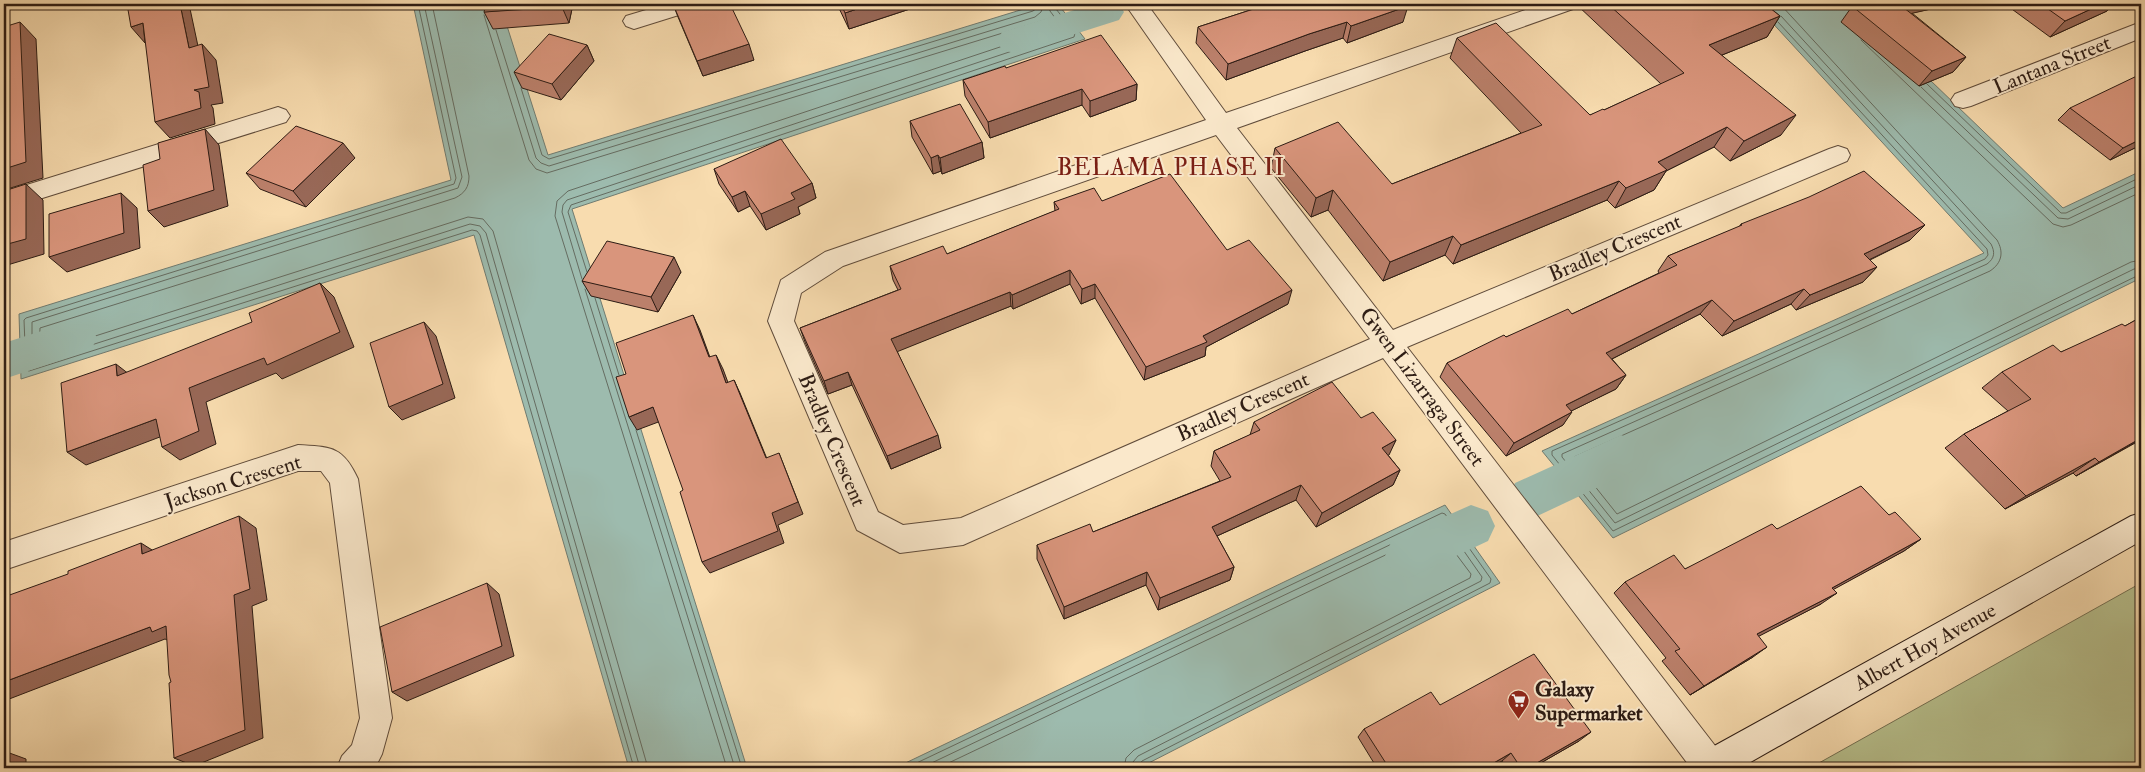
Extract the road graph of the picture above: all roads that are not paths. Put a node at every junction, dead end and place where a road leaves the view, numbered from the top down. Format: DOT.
graph roads {
  1 [pos="690,4"];
  2 [pos="1136,4"];
  3 [pos="1565,4"];
  4 [pos="634,21"];
  5 [pos="2141,30"];
  6 [pos="1963,100"];
  7 [pos="278,116"];
  8 [pos="1221,124"];
  9 [pos="1838,155"];
  10 [pos="4,201"];
  11 [pos="1389,343"];
  12 [pos="2141,526"];
  13 [pos="4,556"];
  14 [pos="354,768"];
  15 [pos="1710,768"];
  1 -- 4 [label="street"];
  2 -- 8 [label="street, Gwen Lizarraga Street"];
  3 -- 8 [label="street, Bradley Crescent"];
  5 -- 6 [label="street, Lantana Street"];
  7 -- 10 [label="street"];
  8 -- 11 [label="street, Gwen Lizarraga Street"];
  8 -- 11 [label="street, Bradley Crescent"];
  9 -- 11 [label="street, Bradley Crescent"];
  11 -- 15 [label="street, Gwen Lizarraga Street"];
  12 -- 15 [label="street, Albert Hoy Avenue"];
  13 -- 14 [label="street, Jackson Crescent"];
}
